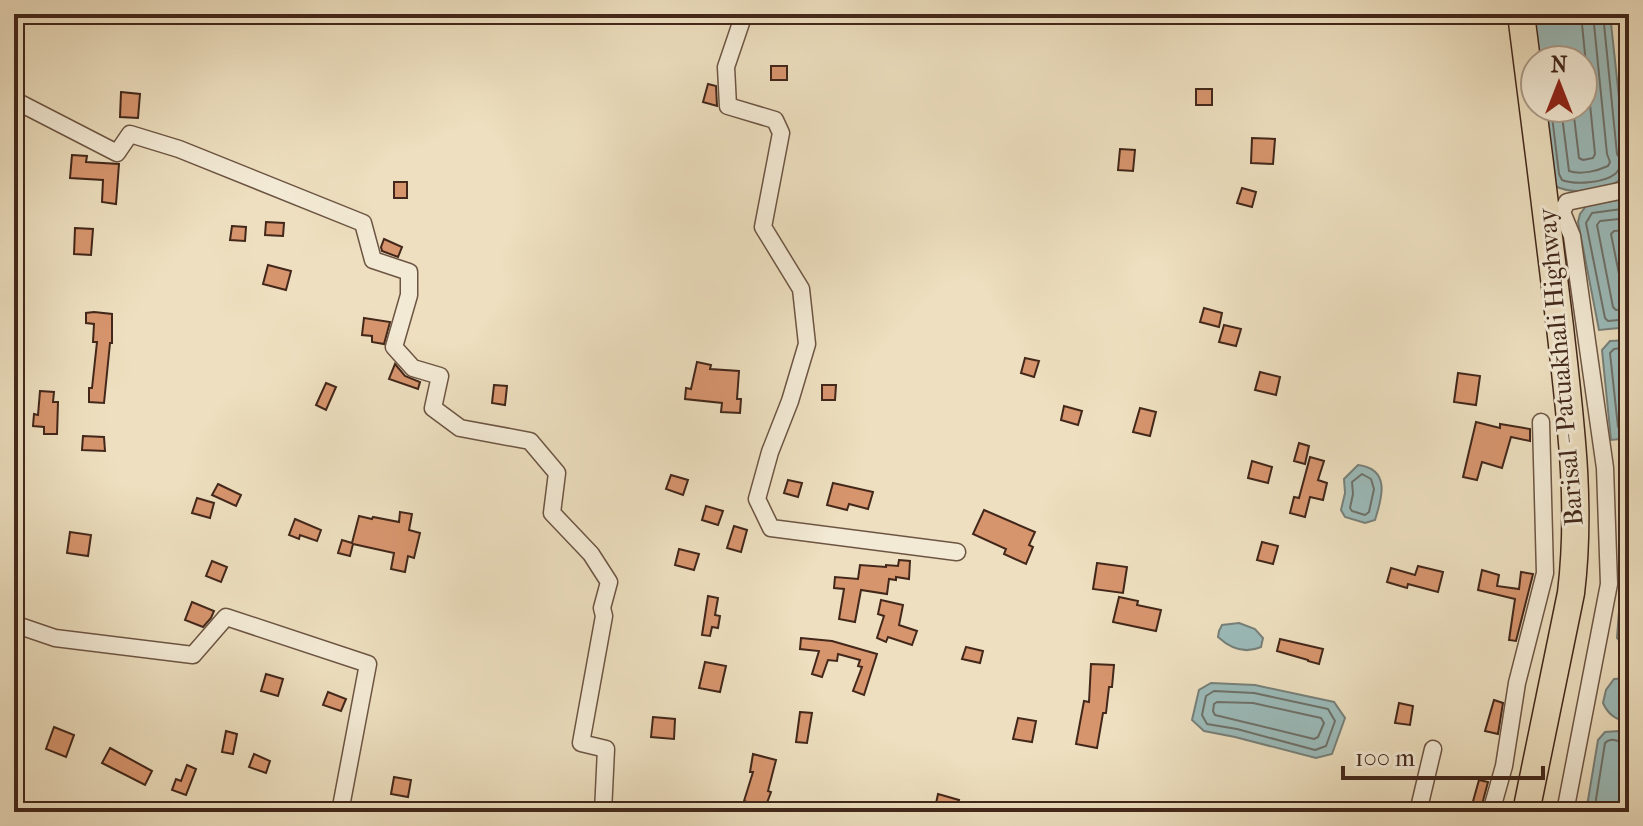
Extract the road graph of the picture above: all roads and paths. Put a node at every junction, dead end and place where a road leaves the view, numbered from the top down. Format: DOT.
graph roads {
  1 [pos="744,14"];
  2 [pos="1521,14"];
  3 [pos="14,100"];
  4 [pos="1629,189"];
  5 [pos="1541,422"];
  6 [pos="957,552"];
  7 [pos="14,624"];
  8 [pos="1433,749"];
  9 [pos="340,812"];
  10 [pos="603,812"];
  11 [pos="1418,812"];
  12 [pos="1491,812"];
  13 [pos="1526,812"];
  14 [pos="1565,812"];
  1 -- 6 [label="street"];
  2 -- 13 [label="highway, Barisal - Patuakhali Highway"];
  3 -- 10 [label="street"];
  4 -- 14 [label="street"];
  5 -- 12 [label="street"];
  7 -- 9 [label="street"];
  8 -- 11 [label="street"];
}
